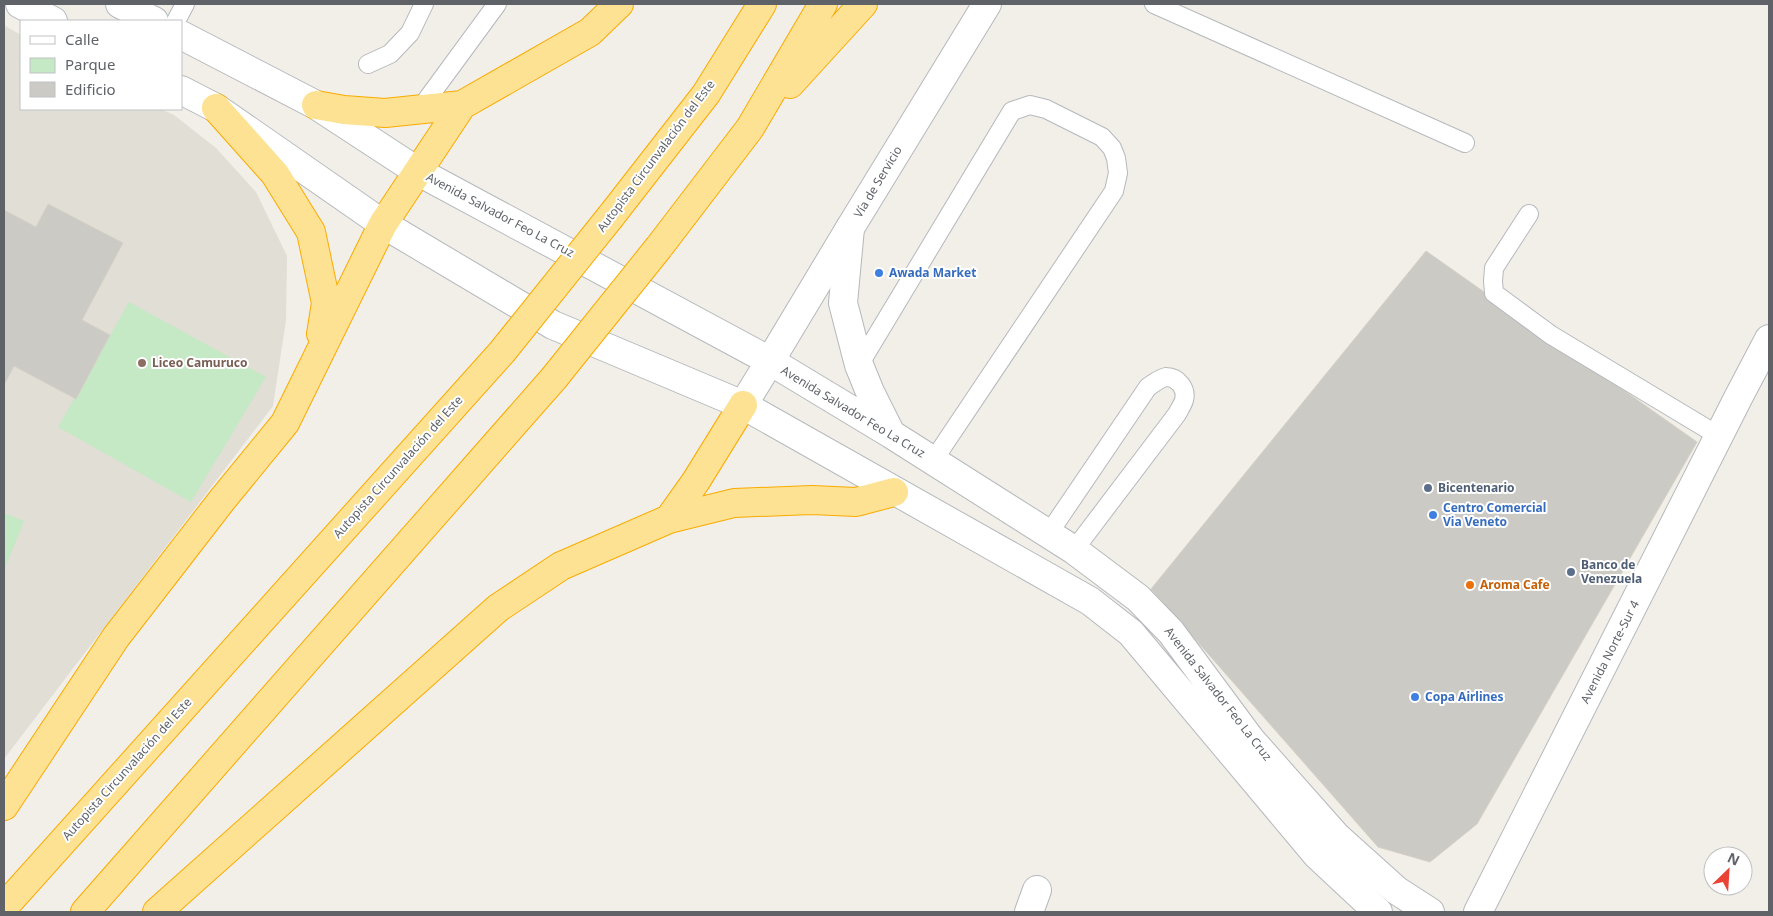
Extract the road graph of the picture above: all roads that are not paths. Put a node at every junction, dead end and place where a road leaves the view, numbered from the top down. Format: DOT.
graph roads {
  1 [pos="20,4"];
  2 [pos="120,4"];
  3 [pos="185,4"];
  4 [pos="424,4"];
  5 [pos="497,4"];
  6 [pos="619,4"];
  7 [pos="762,4"];
  8 [pos="824,4"];
  9 [pos="863,4"];
  10 [pos="987,4"];
  11 [pos="1154,4"];
  12 [pos="51,20"];
  13 [pos="152,20"];
  14 [pos="177,20"];
  15 [pos="182,36"];
  16 [pos="368,64"];
  17 [pos="182,91"];
  18 [pos="316,105"];
  19 [pos="462,105"];
  20 [pos="216,108"];
  21 [pos="420,109"];
  22 [pos="750,128"];
  23 [pos="1464,143"];
  24 [pos="417,171"];
  25 [pos="1529,214"];
  26 [pos="383,224"];
  27 [pos="850,228"];
  28 [pos="1769,339"];
  29 [pos="317,358"];
  30 [pos="770,362"];
  31 [pos="859,365"];
  32 [pos="743,406"];
  33 [pos="891,434"];
  34 [pos="1719,436"];
  35 [pos="933,460"];
  36 [pos="894,492"];
  37 [pos="669,520"];
  38 [pos="1049,533"];
  39 [pos="1074,550"];
  40 [pos="4,806"];
  41 [pos="4,906"];
  42 [pos="85,912"];
  43 [pos="156,912"];
  44 [pos="1378,912"];
  45 [pos="1430,912"];
  46 [pos="1478,912"];
  1 -- 12 [label="street"];
  2 -- 13 [label="street"];
  3 -- 14 [label="lane"];
  4 -- 16 [label="lane"];
  5 -- 21 [label="lane"];
  6 -- 19 [label="highway"];
  7 -- 41 [label="highway, Autopista Circunvalación del Este, bridge"];
  8 -- 22 [label="highway"];
  9 -- 22 [label="highway"];
  10 -- 27 [label="street, Vía de Servicio"];
  11 -- 23 [label="lane"];
  15 -- 18 [label="street, Avenida Salvador Feo La Cruz"];
  17 -- 20 [label="street, Avenida Salvador Feo La Cruz"];
  18 -- 21 [label="highway"];
  18 -- 24 [label="street, Avenida Salvador Feo La Cruz"];
  19 -- 21 [label="highway"];
  19 -- 24 [label="highway"];
  20 -- 26 [label="street, Avenida Salvador Feo La Cruz"];
  20 -- 29 [label="highway"];
  22 -- 42 [label="highway, bridge"];
  24 -- 26 [label="highway"];
  24 -- 30 [label="street, Avenida Salvador Feo La Cruz"];
  25 -- 34 [label="lane"];
  26 -- 29 [label="highway"];
  26 -- 32 [label="street, Avenida Salvador Feo La Cruz"];
  27 -- 30 [label="street, Vía de Servicio"];
  27 -- 31 [label="street"];
  28 -- 34 [label="street, Avenida Norte-Sur 4"];
  29 -- 40 [label="highway"];
  30 -- 32 [label="street, Vía de Servicio"];
  30 -- 33 [label="street, Avenida Salvador Feo La Cruz"];
  31 -- 33 [label="street"];
  31 -- 35 [label="lane"];
  32 -- 36 [label="street, Avenida Salvador Feo La Cruz"];
  32 -- 37 [label="highway"];
  33 -- 35 [label="street, Avenida Salvador Feo La Cruz"];
  34 -- 46 [label="street, Avenida Norte-Sur 4"];
  35 -- 38 [label="street, Avenida Salvador Feo La Cruz"];
  36 -- 37 [label="highway"];
  36 -- 44 [label="street, Avenida Salvador Feo La Cruz"];
  37 -- 43 [label="highway"];
  38 -- 39 [label="street, Avenida Salvador Feo La Cruz"];
  38 -- 39 [label="lane"];
  39 -- 45 [label="street, Avenida Salvador Feo La Cruz"];
}
